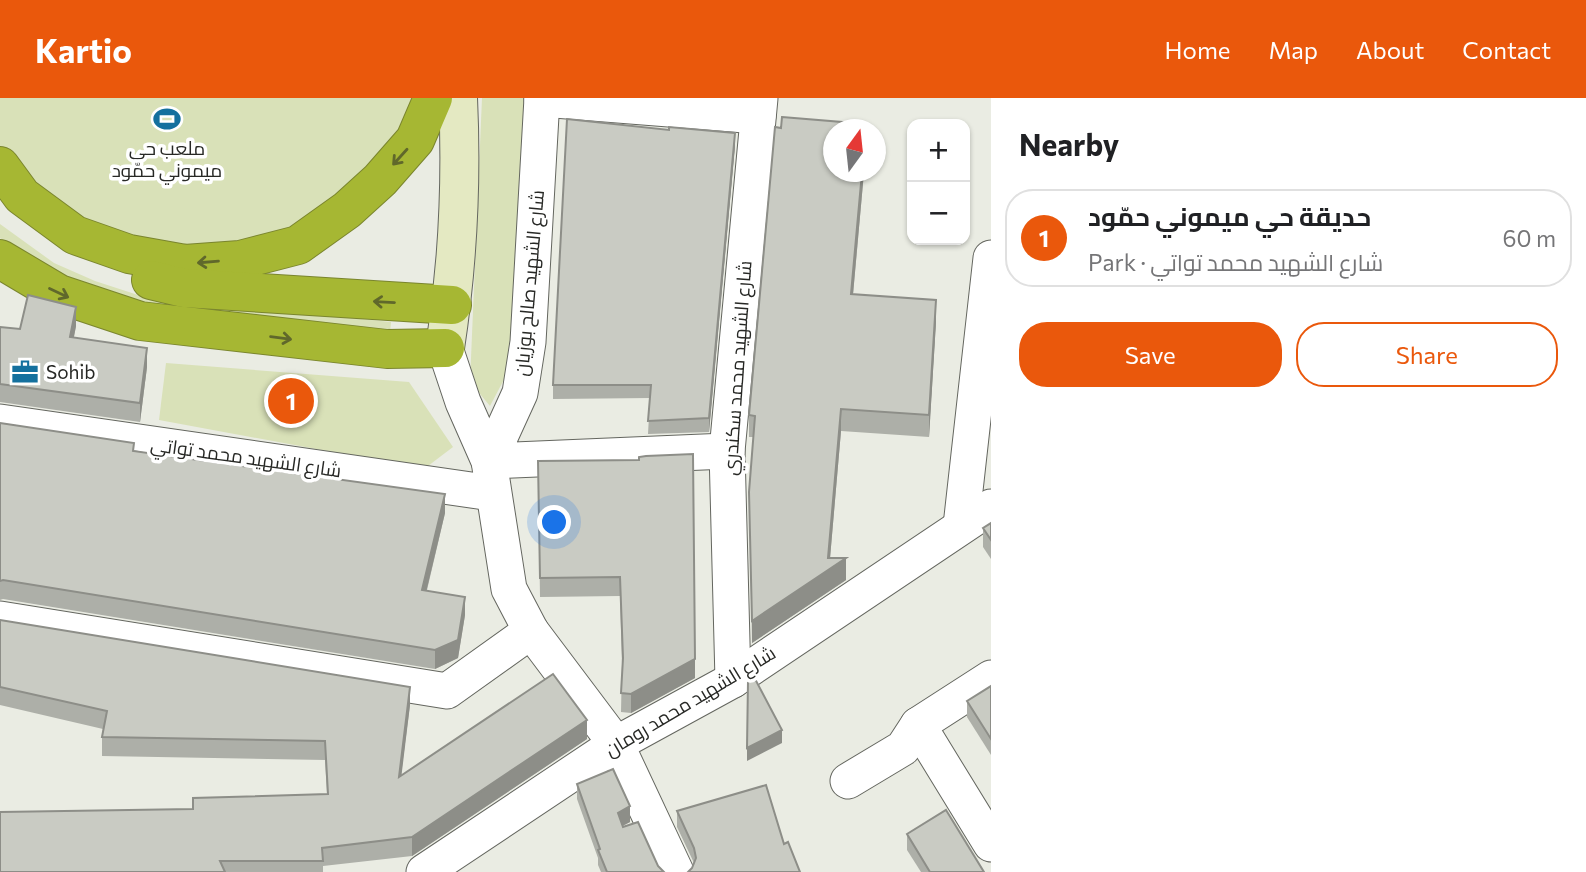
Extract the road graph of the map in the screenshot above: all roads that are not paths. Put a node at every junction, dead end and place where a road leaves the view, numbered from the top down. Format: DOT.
graph roads {
  1 [pos="433,98"];
  2 [pos="458,98"];
  3 [pos="542,98"];
  4 [pos="759,107"];
  5 [pos="0,166"];
  6 [pos="75,235"];
  7 [pos="991,258"];
  8 [pos="0,259"];
  9 [pos="452,305"];
  10 [pos="445,348"];
  11 [pos="0,422"];
  12 [pos="727,451"];
  13 [pos="490,477"];
  14 [pos="991,507"];
  15 [pos="961,526"];
  16 [pos="0,620"];
  17 [pos="531,631"];
  18 [pos="991,678"];
  19 [pos="733,680"];
  20 [pos="918,725"];
  21 [pos="616,744"];
  22 [pos="848,781"];
  23 [pos="991,844"];
  24 [pos="424,872"];
  25 [pos="676,872"];
  1 -- 6 [label="highway, one-way"];
  2 -- 9 [label="main road"];
  3 -- 4 [label="street"];
  3 -- 13 [label="street, شارع الشهيد صالح بوزيان"];
  4 -- 12 [label="street, شارع الشهيد محمد سكندري"];
  5 -- 6 [label="highway"];
  9 -- 6 [label="highway, one-way"];
  7 -- 15 [label="street"];
  8 -- 10 [label="highway, one-way"];
  9 -- 10 [label="main road"];
  10 -- 13 [label="street"];
  11 -- 13 [label="street, شارع الشهيد محمد تواتي"];
  12 -- 13 [label="street, شارع الشهيد محمد تواتي"];
  12 -- 19 [label="street, شارع الشهيد محمد سكندري"];
  13 -- 17 [label="street"];
  14 -- 15 [label="street, شارع الشهيد محمد رومان"];
  15 -- 19 [label="street, شارع الشهيد محمد رومان"];
  16 -- 17 [label="street"];
  17 -- 21 [label="street"];
  18 -- 20 [label="street"];
  19 -- 21 [label="street, شارع الشهيد محمد رومان"];
  20 -- 22 [label="street"];
  20 -- 23 [label="street"];
  21 -- 24 [label="street, شارع الشهيد محمد رومان"];
  21 -- 25 [label="street"];
}
